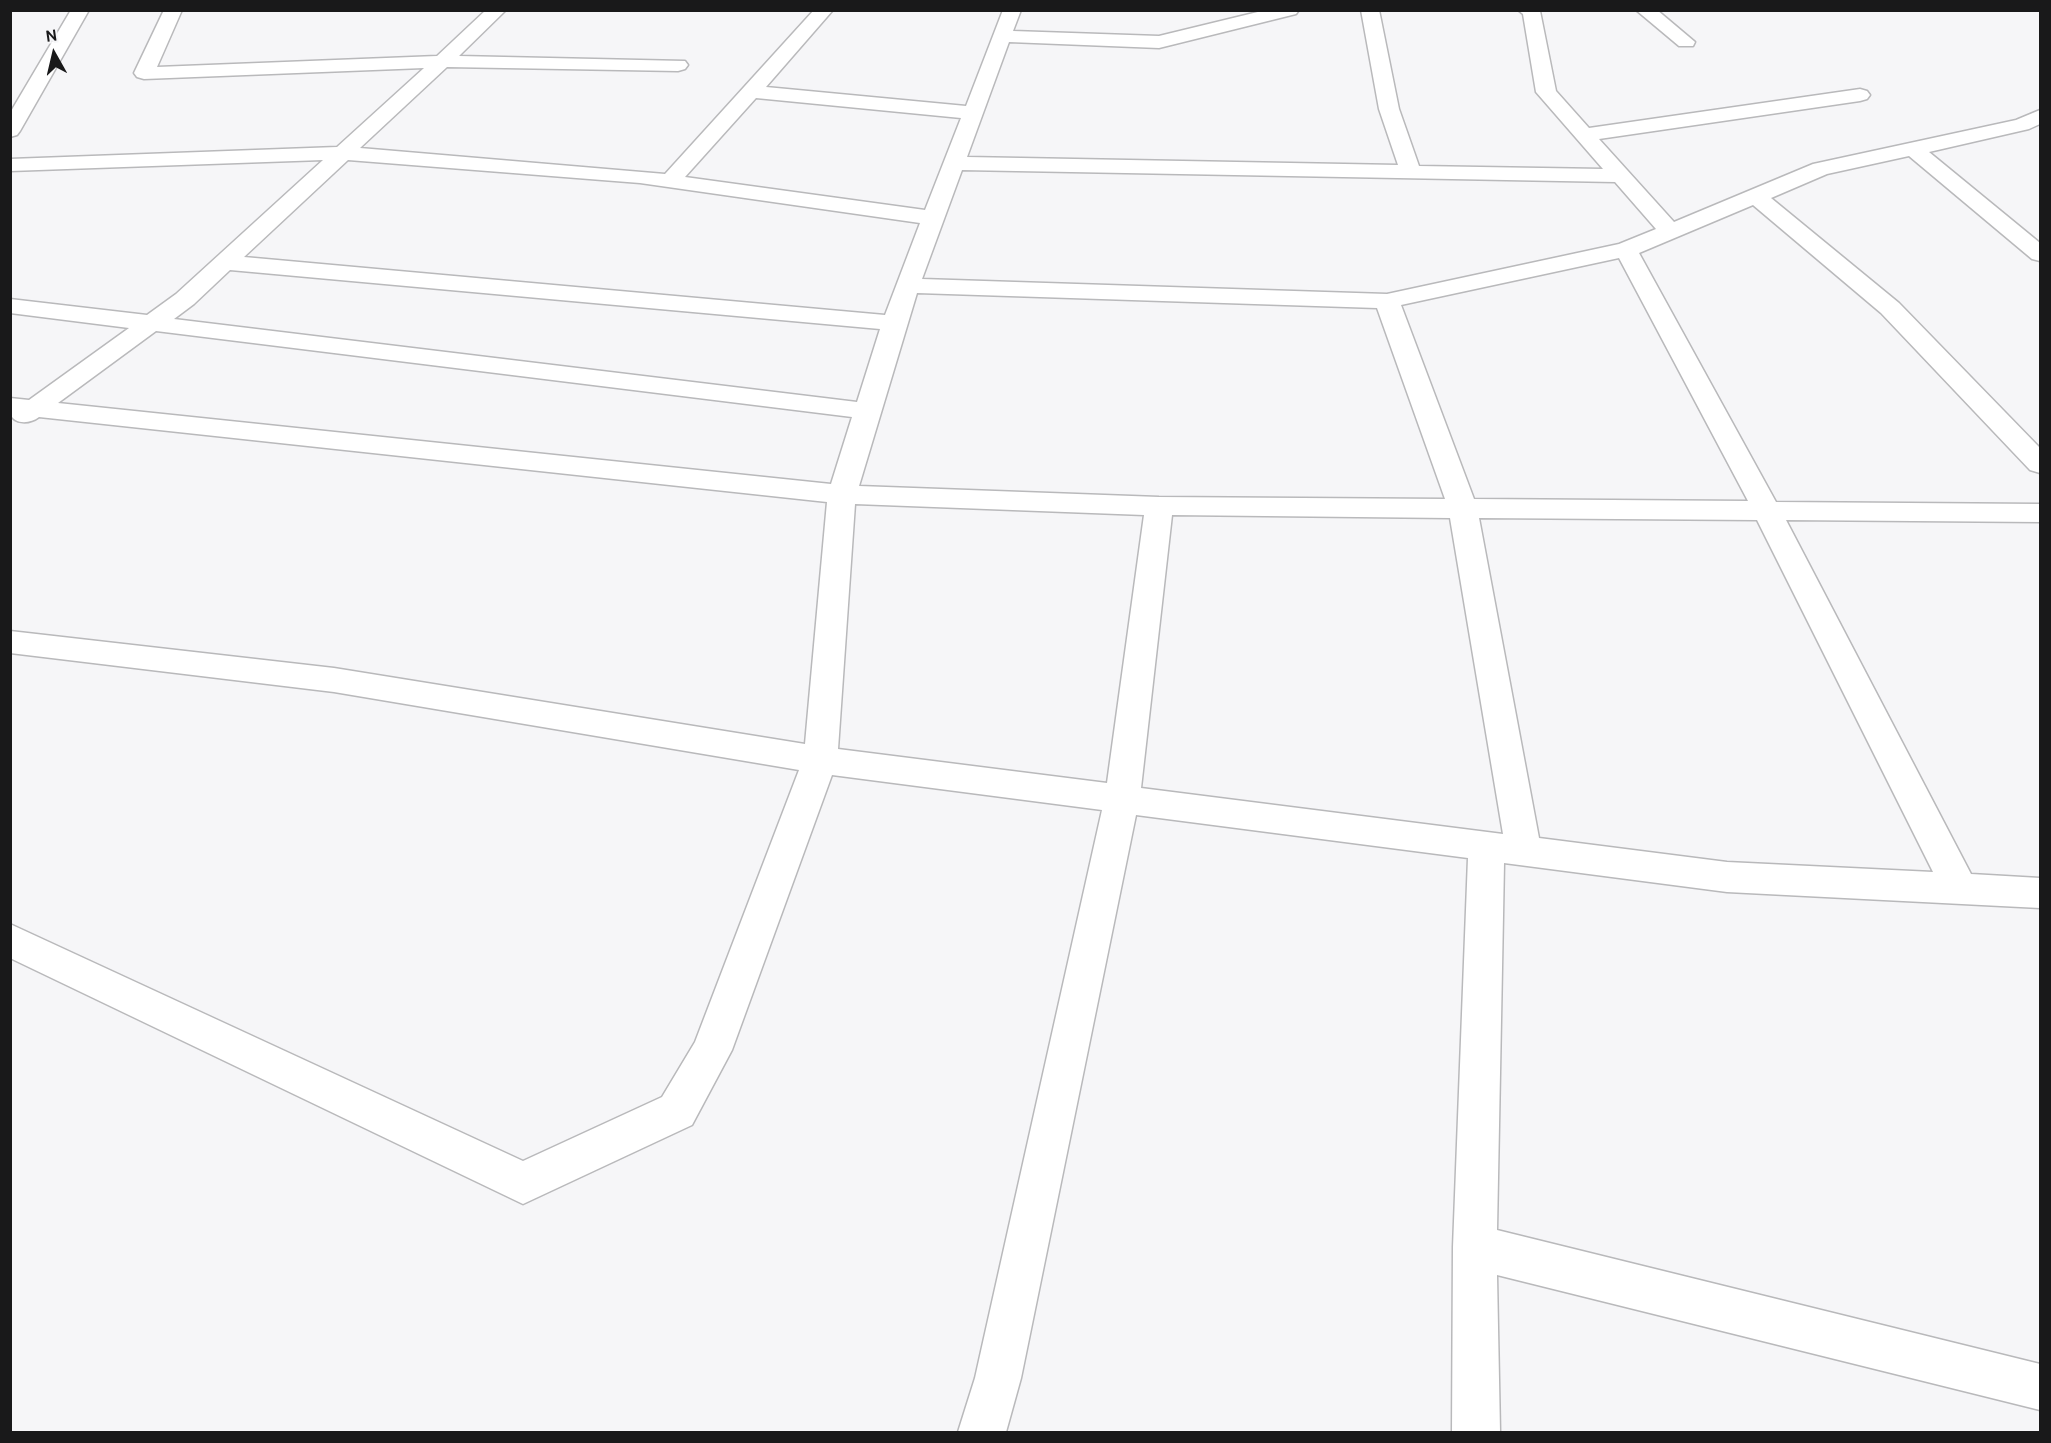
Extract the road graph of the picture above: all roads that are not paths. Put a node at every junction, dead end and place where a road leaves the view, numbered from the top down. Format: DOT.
graph roads {
  1 [pos="80,10"];
  2 [pos="173,10"];
  3 [pos="497,10"];
  4 [pos="824,10"];
  5 [pos="1012,10"];
  6 [pos="1290,10"];
  7 [pos="1370,10"];
  8 [pos="1527,10"];
  9 [pos="1645,10"];
  10 [pos="1002,36"];
  11 [pos="1686,42"];
  12 [pos="443,61"];
  13 [pos="678,64"];
  14 [pos="750,91"];
  15 [pos="1860,95"];
  16 [pos="974,113"];
  17 [pos="2040,116"];
  18 [pos="10,131"];
  19 [pos="1585,135"];
  20 [pos="1912,149"];
  21 [pos="342,153"];
  22 [pos="954,163"];
  23 [pos="10,165"];
  24 [pos="1411,172"];
  25 [pos="1621,176"];
  26 [pos="670,181"];
  27 [pos="1756,196"];
  28 [pos="933,218"];
  29 [pos="1670,231"];
  30 [pos="1626,250"];
  31 [pos="2040,254"];
  32 [pos="225,262"];
  33 [pos="907,286"];
  34 [pos="1387,301"];
  35 [pos="10,306"];
  36 [pos="894,323"];
  37 [pos="150,325"];
  38 [pos="22,407"];
  39 [pos="868,411"];
  40 [pos="10,426"];
  41 [pos="2040,464"];
  42 [pos="842,494"];
  43 [pos="1159,506"];
  44 [pos="1463,509"];
  45 [pos="1767,511"];
  46 [pos="2040,513"];
  47 [pos="10,642"];
  48 [pos="820,760"];
  49 [pos="1122,798"];
  50 [pos="1505,849"];
  51 [pos="1960,889"];
  52 [pos="2040,893"];
  53 [pos="10,940"];
  54 [pos="1475,1247"];
  55 [pos="2040,1387"];
  56 [pos="982,1432"];
  57 [pos="1476,1432"];
  1 -- 18 [label="street"];
  2 -- 12 [label="street"];
  3 -- 12 [label="street"];
  4 -- 14 [label="street"];
  5 -- 10 [label="street"];
  6 -- 10 [label="street"];
  7 -- 24 [label="street"];
  8 -- 19 [label="street"];
  9 -- 11 [label="street"];
  10 -- 16 [label="street"];
  12 -- 13 [label="street"];
  12 -- 21 [label="street"];
  14 -- 16 [label="street"];
  14 -- 26 [label="street"];
  15 -- 19 [label="street"];
  16 -- 22 [label="street"];
  17 -- 20 [label="street"];
  19 -- 25 [label="street"];
  20 -- 27 [label="street"];
  20 -- 31 [label="street"];
  21 -- 23 [label="street"];
  21 -- 26 [label="street"];
  21 -- 32 [label="street"];
  22 -- 24 [label="street"];
  22 -- 28 [label="street"];
  24 -- 25 [label="street"];
  25 -- 29 [label="street"];
  26 -- 28 [label="street"];
  27 -- 29 [label="street"];
  27 -- 41 [label="street"];
  28 -- 33 [label="street"];
  29 -- 30 [label="street"];
  30 -- 34 [label="street"];
  30 -- 45 [label="street"];
  32 -- 36 [label="street"];
  32 -- 37 [label="street"];
  33 -- 34 [label="street"];
  33 -- 36 [label="street"];
  34 -- 44 [label="street"];
  35 -- 37 [label="street"];
  36 -- 39 [label="street"];
  37 -- 38 [label="street"];
  37 -- 39 [label="street"];
  38 -- 40 [label="street"];
  38 -- 42 [label="street"];
  39 -- 42 [label="street"];
  42 -- 43 [label="street"];
  42 -- 48 [label="street"];
  43 -- 44 [label="street"];
  43 -- 49 [label="street"];
  44 -- 45 [label="street"];
  44 -- 50 [label="street"];
  45 -- 46 [label="street"];
  45 -- 51 [label="street"];
  47 -- 48 [label="street"];
  48 -- 49 [label="street"];
  48 -- 53 [label="street"];
  49 -- 50 [label="street"];
  49 -- 56 [label="street"];
  50 -- 51 [label="street"];
  50 -- 54 [label="street"];
  51 -- 52 [label="street"];
  54 -- 55 [label="street"];
  54 -- 57 [label="street"];
}
